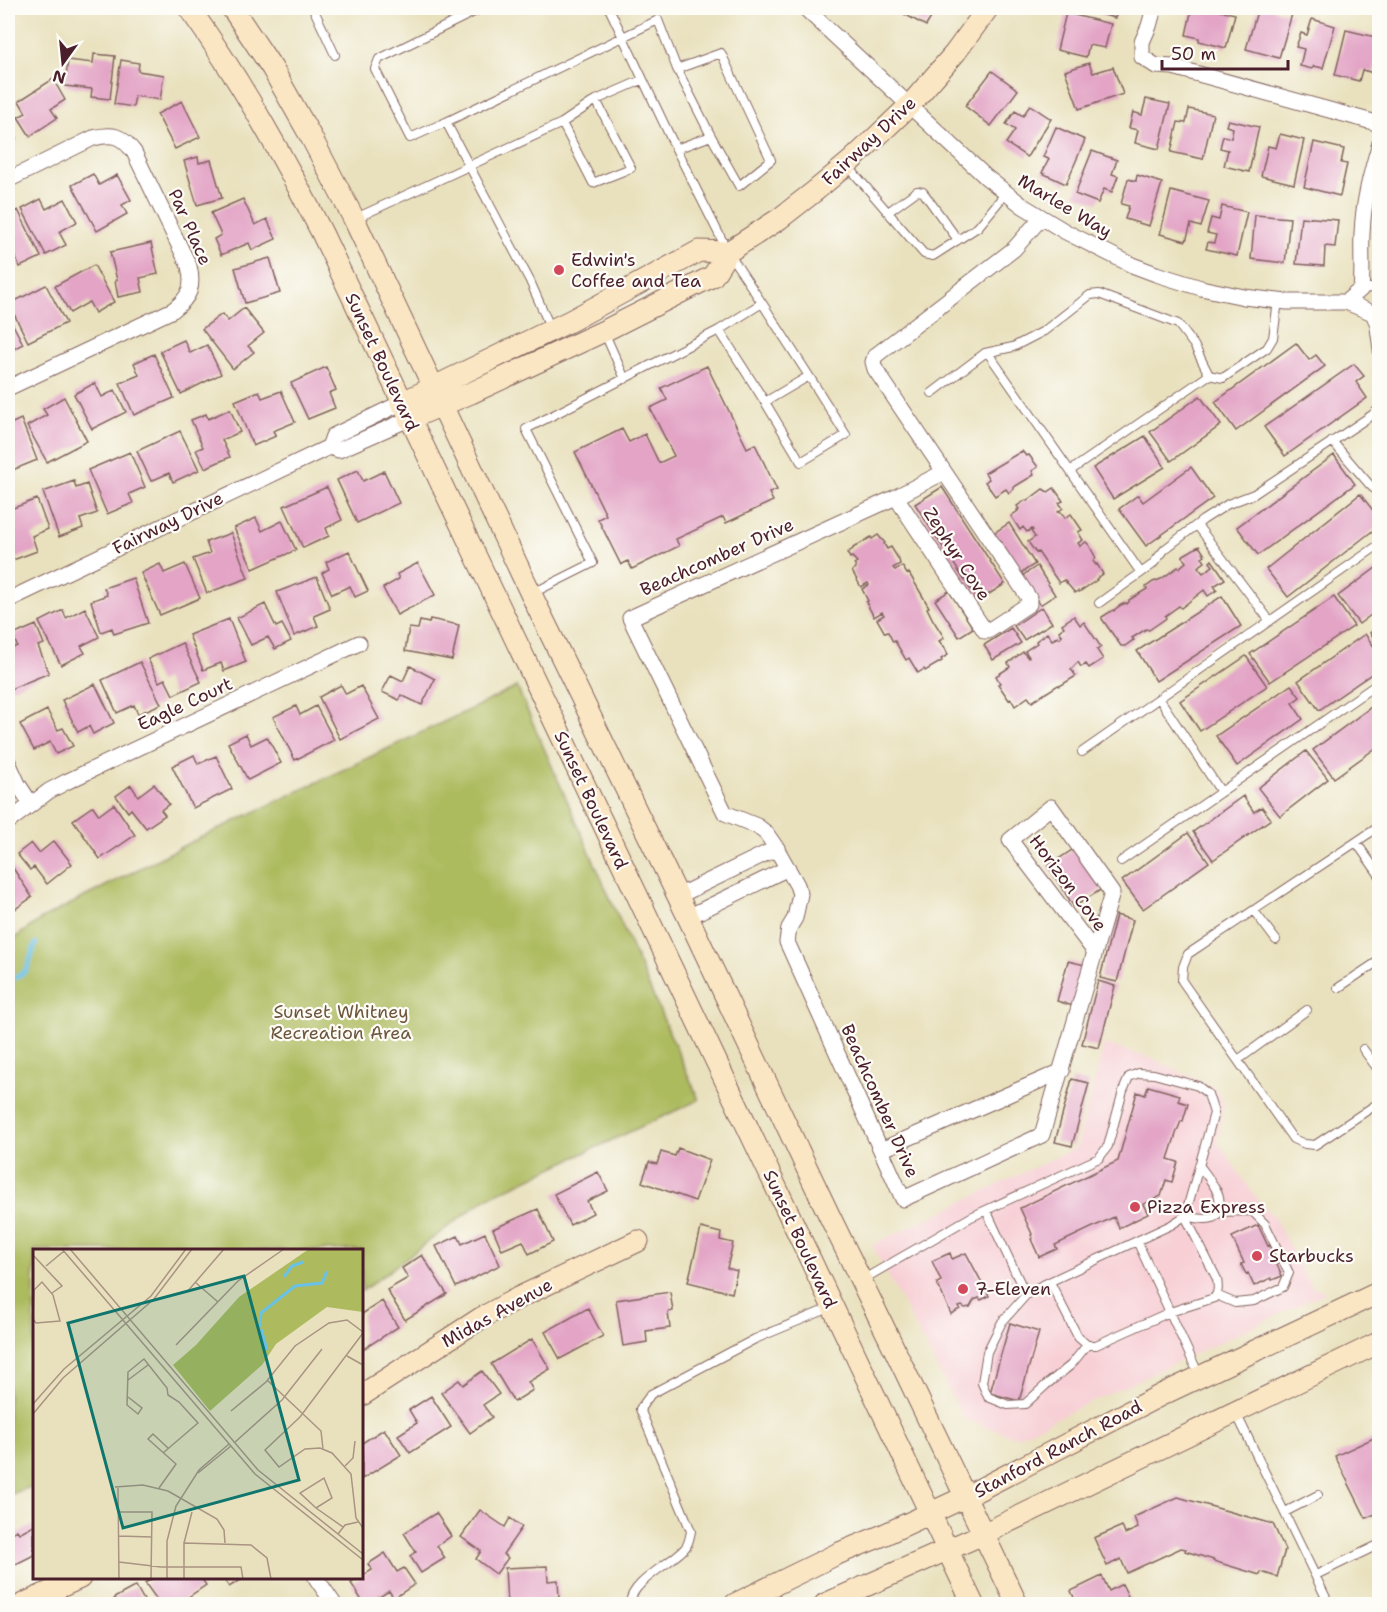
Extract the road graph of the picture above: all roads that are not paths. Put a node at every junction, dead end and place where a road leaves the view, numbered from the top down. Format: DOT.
graph roads {
  1 [pos="189,8"];
  2 [pos="232,8"];
  3 [pos="313,8"];
  4 [pos="482,8"];
  5 [pos="609,8"];
  6 [pos="805,8"];
  7 [pos="988,8"];
  8 [pos="1154,8"];
  9 [pos="622,38"];
  10 [pos="335,54"];
  11 [pos="677,69"];
  12 [pos="642,80"];
  13 [pos="596,100"];
  14 [pos="910,105"];
  15 [pos="446,122"];
  16 [pos="562,123"];
  17 [pos="1380,123"];
  18 [pos="711,136"];
  19 [pos="1380,143"];
  20 [pos="675,149"];
  21 [pos="847,164"];
  22 [pos="469,165"];
  23 [pos="8,180"];
  24 [pos="1005,194"];
  25 [pos="888,212"];
  26 [pos="1041,218"];
  27 [pos="354,219"];
  28 [pos="958,240"];
  29 [pos="728,252"];
  30 [pos="1380,287"];
  31 [pos="1361,289"];
  32 [pos="1278,301"];
  33 [pos="1346,302"];
  34 [pos="762,303"];
  35 [pos="1374,311"];
  36 [pos="551,330"];
  37 [pos="719,330"];
  38 [pos="604,331"];
  39 [pos="988,353"];
  40 [pos="1380,368"];
  41 [pos="1209,375"];
  42 [pos="809,376"];
  43 [pos="625,379"];
  44 [pos="8,388"];
  45 [pos="932,393"];
  46 [pos="437,396"];
  47 [pos="765,402"];
  48 [pos="1380,408"];
  49 [pos="405,411"];
  50 [pos="1332,441"];
  51 [pos="1070,471"];
  52 [pos="944,472"];
  53 [pos="1380,494"];
  54 [pos="896,497"];
  55 [pos="1197,525"];
  56 [pos="1380,544"];
  57 [pos="1141,573"];
  58 [pos="531,594"];
  59 [pos="8,600"];
  60 [pos="1099,603"];
  61 [pos="1270,621"];
  62 [pos="359,643"];
  63 [pos="1380,682"];
  64 [pos="1159,698"];
  65 [pos="1082,752"];
  66 [pos="8,762"];
  67 [pos="1221,792"];
  68 [pos="31,804"];
  69 [pos="8,822"];
  70 [pos="1380,826"];
  71 [pos="1356,842"];
  72 [pos="777,848"];
  73 [pos="1121,861"];
  74 [pos="788,868"];
  75 [pos="1380,876"];
  76 [pos="678,896"];
  77 [pos="1254,911"];
  78 [pos="688,917"];
  79 [pos="1276,940"];
  80 [pos="1095,951"];
  81 [pos="1380,960"];
  82 [pos="1338,988"];
  83 [pos="1307,1010"];
  84 [pos="1363,1049"];
  85 [pos="1238,1060"];
  86 [pos="1062,1071"];
  87 [pos="1380,1072"];
  88 [pos="1380,1102"];
  89 [pos="881,1150"];
  90 [pos="1199,1164"];
  91 [pos="986,1210"];
  92 [pos="1218,1212"];
  93 [pos="1185,1216"];
  94 [pos="638,1241"];
  95 [pos="1137,1241"];
  96 [pos="861,1281"];
  97 [pos="1050,1282"];
  98 [pos="1380,1292"];
  99 [pos="1026,1295"];
  100 [pos="1216,1295"];
  101 [pos="832,1307"];
  102 [pos="1170,1312"];
  103 [pos="1380,1342"];
  104 [pos="1087,1345"];
  105 [pos="1200,1376"];
  106 [pos="363,1394"];
  107 [pos="1235,1411"];
  108 [pos="1318,1495"];
  109 [pos="965,1497"];
  110 [pos="1285,1512"];
  111 [pos="930,1514"];
  112 [pos="983,1534"];
  113 [pos="1380,1544"];
  114 [pos="947,1550"];
  115 [pos="1316,1575"];
  116 [pos="78,1579"];
  117 [pos="317,1579"];
  118 [pos="23,1605"];
  119 [pos="334,1605"];
  120 [pos="630,1605"];
  121 [pos="735,1605"];
  122 [pos="825,1605"];
  123 [pos="973,1605"];
  124 [pos="1017,1605"];
  125 [pos="1329,1605"];
  1 -- 49 [label="main road, Sunset Boulevard"];
  2 -- 27 [label="main road, Sunset Boulevard"];
  3 -- 10 [label="lane"];
  4 -- 15 [label="lane"];
  5 -- 9 [label="lane"];
  6 -- 14 [label="street, Marlee Way"];
  7 -- 14 [label="main road, Fairway Drive"];
  8 -- 17 [label="street"];
  9 -- 11 [label="lane"];
  9 -- 12 [label="lane"];
  9 -- 15 [label="lane"];
  11 -- 18 [label="lane"];
  11 -- 18 [label="lane"];
  12 -- 13 [label="lane"];
  12 -- 20 [label="lane"];
  13 -- 16 [label="lane"];
  13 -- 16 [label="lane"];
  14 -- 21 [label="main road, Fairway Drive"];
  14 -- 24 [label="street, Marlee Way"];
  15 -- 22 [label="lane"];
  16 -- 22 [label="lane"];
  18 -- 20 [label="lane"];
  19 -- 31 [label="street"];
  20 -- 29 [label="lane"];
  21 -- 25 [label="lane"];
  21 -- 29 [label="main road, Fairway Drive"];
  22 -- 27 [label="lane"];
  22 -- 36 [label="lane"];
  23 -- 44 [label="street, Par Place"];
  24 -- 26 [label="street, Marlee Way"];
  24 -- 28 [label="lane"];
  25 -- 28 [label="lane"];
  25 -- 28 [label="lane"];
  26 -- 32 [label="street, Marlee Way"];
  26 -- 52 [label="street"];
  27 -- 46 [label="main road, Sunset Boulevard"];
  29 -- 34 [label="lane"];
  29 -- 36 [label="main road"];
  29 -- 38 [label="main road, Fairway Drive"];
  30 -- 31 [label="lane"];
  31 -- 33 [label="street"];
  32 -- 33 [label="street, Marlee Way"];
  32 -- 41 [label="lane"];
  33 -- 35 [label="street, Marlee Way"];
  34 -- 37 [label="lane"];
  34 -- 42 [label="lane"];
  35 -- 40 [label="lane"];
  36 -- 46 [label="main road"];
  37 -- 43 [label="lane"];
  37 -- 47 [label="lane"];
  38 -- 43 [label="lane"];
  38 -- 46 [label="main road, Fairway Drive"];
  39 -- 41 [label="lane"];
  39 -- 45 [label="lane"];
  39 -- 51 [label="lane"];
  41 -- 51 [label="lane"];
  42 -- 47 [label="lane"];
  42 -- 47 [label="lane"];
  43 -- 58 [label="lane"];
  46 -- 49 [label="main road"];
  46 -- 58 [label="main road, Sunset Boulevard"];
  48 -- 50 [label="lane"];
  49 -- 59 [label="street, Fairway Drive"];
  49 -- 101 [label="main road, Sunset Boulevard"];
  50 -- 53 [label="lane"];
  50 -- 55 [label="lane"];
  51 -- 57 [label="lane"];
  52 -- 54 [label="street, Beachcomber Drive"];
  52 -- 54 [label="street, Zephyr Cove"];
  54 -- 72 [label="street, Beachcomber Drive"];
  55 -- 57 [label="lane"];
  55 -- 61 [label="lane"];
  56 -- 61 [label="lane"];
  57 -- 60 [label="lane"];
  58 -- 76 [label="main road, Sunset Boulevard"];
  61 -- 64 [label="lane"];
  62 -- 68 [label="street, Eagle Court"];
  63 -- 67 [label="lane"];
  64 -- 65 [label="lane"];
  64 -- 67 [label="lane"];
  66 -- 68 [label="street"];
  67 -- 73 [label="lane"];
  68 -- 69 [label="street, Eagle Court"];
  70 -- 71 [label="lane"];
  71 -- 75 [label="lane"];
  71 -- 77 [label="lane"];
  72 -- 74 [label="street, Beachcomber Drive"];
  72 -- 76 [label="street"];
  74 -- 78 [label="street"];
  74 -- 89 [label="street, Beachcomber Drive"];
  76 -- 78 [label="main road, Sunset Boulevard"];
  77 -- 79 [label="lane"];
  77 -- 85 [label="lane"];
  78 -- 96 [label="main road, Sunset Boulevard"];
  80 -- 80 [label="street, Horizon Cove"];
  80 -- 86 [label="street, Beachcomber Drive"];
  81 -- 82 [label="lane"];
  83 -- 85 [label="lane"];
  84 -- 87 [label="lane"];
  85 -- 88 [label="lane"];
  86 -- 89 [label="street"];
  86 -- 89 [label="street, Beachcomber Drive"];
  90 -- 91 [label="lane"];
  90 -- 92 [label="lane"];
  90 -- 93 [label="lane"];
  91 -- 96 [label="lane"];
  91 -- 99 [label="lane"];
  92 -- 93 [label="lane"];
  92 -- 100 [label="lane"];
  93 -- 95 [label="lane"];
  93 -- 100 [label="lane"];
  94 -- 106 [label="main road, Midas Avenue"];
  95 -- 97 [label="lane"];
  95 -- 102 [label="lane"];
  96 -- 109 [label="main road, Sunset Boulevard"];
  97 -- 99 [label="lane"];
  97 -- 104 [label="lane"];
  98 -- 105 [label="main road, Stanford Ranch Road"];
  99 -- 104 [label="lane"];
  100 -- 102 [label="lane"];
  101 -- 111 [label="main road, Sunset Boulevard"];
  101 -- 120 [label="lane"];
  102 -- 104 [label="lane"];
  102 -- 105 [label="lane"];
  103 -- 107 [label="main road"];
  105 -- 109 [label="main road, Stanford Ranch Road"];
  107 -- 110 [label="lane"];
  107 -- 112 [label="main road"];
  108 -- 110 [label="lane"];
  109 -- 111 [label="main road, Stanford Ranch Road"];
  109 -- 112 [label="main road, Sunset Boulevard"];
  110 -- 115 [label="lane"];
  111 -- 114 [label="main road, Sunset Boulevard"];
  111 -- 121 [label="main road, Stanford Ranch Road"];
  112 -- 114 [label="main road"];
  112 -- 124 [label="main road, Sunset Boulevard"];
  113 -- 115 [label="lane"];
  114 -- 122 [label="main road"];
  114 -- 123 [label="main road, Sunset Boulevard"];
  115 -- 125 [label="lane"];
  116 -- 118 [label="main road"];
  117 -- 119 [label="street"];
}
